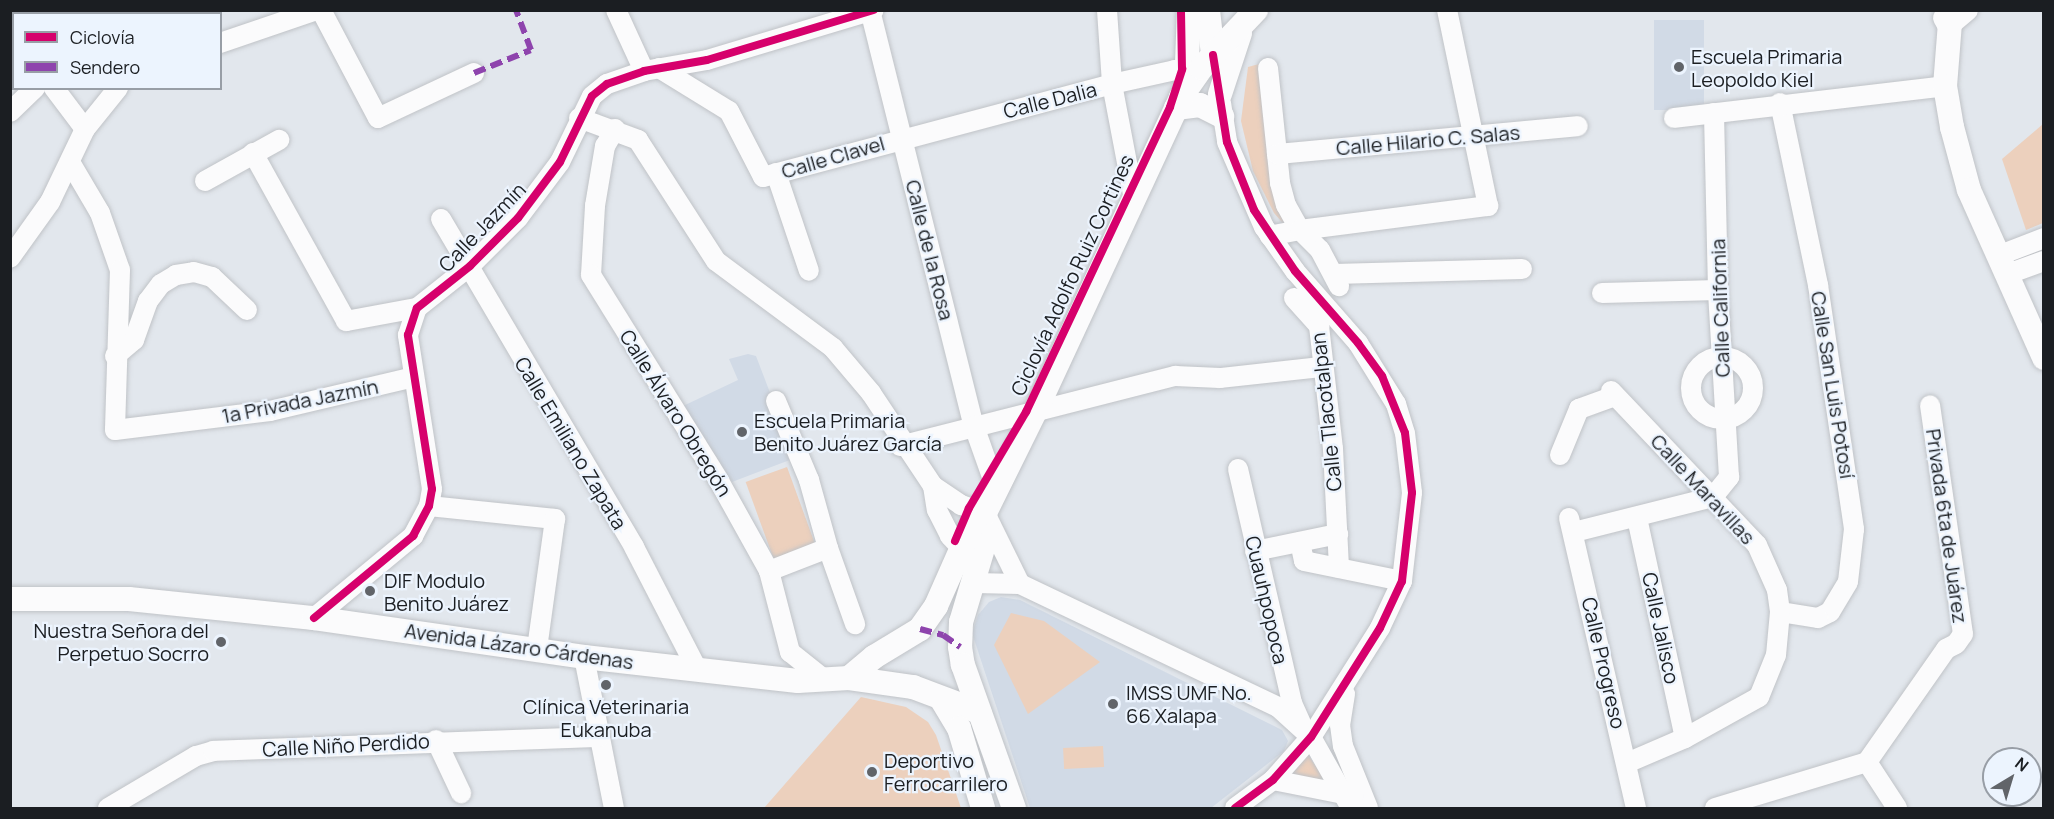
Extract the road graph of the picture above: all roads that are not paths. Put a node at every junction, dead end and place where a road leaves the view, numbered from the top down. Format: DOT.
graph roads {
  1 [pos="319,10"];
  2 [pos="616,10"];
  3 [pos="1107,10"];
  4 [pos="1189,10"];
  5 [pos="1447,10"];
  6 [pos="1968,10"];
  7 [pos="871,11"];
  8 [pos="1208,11"];
  9 [pos="1946,16"];
  10 [pos="1251,17"];
  11 [pos="222,42"];
  12 [pos="1268,68"];
  13 [pos="651,69"];
  14 [pos="474,73"];
  15 [pos="1193,78"];
  16 [pos="1112,84"];
  17 [pos="1945,86"];
  18 [pos="33,90"];
  19 [pos="56,90"];
  20 [pos="116,90"];
  21 [pos="1780,103"];
  22 [pos="1221,105"];
  23 [pos="10,112"];
  24 [pos="1714,114"];
  25 [pos="579,118"];
  26 [pos="1674,118"];
  27 [pos="1578,126"];
  28 [pos="85,129"];
  29 [pos="615,129"];
  30 [pos="1473,136"];
  31 [pos="902,137"];
  32 [pos="279,140"];
  33 [pos="253,153"];
  34 [pos="1277,154"];
  35 [pos="70,162"];
  36 [pos="770,175"];
  37 [pos="205,181"];
  38 [pos="1133,194"];
  39 [pos="441,219"];
  40 [pos="1300,230"];
  41 [pos="1270,236"];
  42 [pos="2043,238"];
  43 [pos="10,258"];
  44 [pos="2043,261"];
  45 [pos="2004,265"];
  46 [pos="470,266"];
  47 [pos="1522,269"];
  48 [pos="809,271"];
  49 [pos="1718,290"];
  50 [pos="1602,293"];
  51 [pos="1294,298"];
  52 [pos="417,308"];
  53 [pos="247,310"];
  54 [pos="115,356"];
  55 [pos="1723,357"];
  56 [pos="2043,358"];
  57 [pos="1322,367"];
  58 [pos="414,377"];
  59 [pos="776,401"];
  60 [pos="1930,405"];
  61 [pos="1036,410"];
  62 [pos="1724,419"];
  63 [pos="974,426"];
  64 [pos="904,445"];
  65 [pos="1560,455"];
  66 [pos="1238,470"];
  67 [pos="933,486"];
  68 [pos="996,488"];
  69 [pos="1713,497"];
  70 [pos="429,506"];
  71 [pos="985,513"];
  72 [pos="1637,518"];
  73 [pos="1338,534"];
  74 [pos="1300,542"];
  75 [pos="828,548"];
  76 [pos="962,549"];
  77 [pos="1255,550"];
  78 [pos="1339,568"];
  79 [pos="769,572"];
  80 [pos="1402,581"];
  81 [pos="947,583"];
  82 [pos="974,583"];
  83 [pos="1020,584"];
  84 [pos="10,599"];
  85 [pos="1780,612"];
  86 [pos="314,618"];
  87 [pos="855,624"];
  88 [pos="905,637"];
  89 [pos="537,649"];
  90 [pos="584,657"];
  91 [pos="697,669"];
  92 [pos="837,679"];
  93 [pos="1348,682"];
  94 [pos="914,687"];
  95 [pos="942,700"];
  96 [pos="980,712"];
  97 [pos="1308,733"];
  98 [pos="600,737"];
  99 [pos="1685,738"];
  100 [pos="436,740"];
  101 [pos="1867,762"];
  102 [pos="1627,763"];
  103 [pos="1273,780"];
  104 [pos="461,793"];
  105 [pos="1356,802"];
  106 [pos="108,808"];
  107 [pos="614,808"];
  108 [pos="983,808"];
  109 [pos="1014,808"];
  110 [pos="1235,808"];
  111 [pos="1636,808"];
  112 [pos="1715,808"];
  113 [pos="1897,808"];
  1 -- 11 [label="street"];
  1 -- 14 [label="street"];
  2 -- 13 [label="street"];
  3 -- 16 [label="street"];
  4 -- 15 [label="main road"];
  5 -- 30 [label="street"];
  6 -- 9 [label="street"];
  7 -- 13 [label="street, Calle Jazmín"];
  7 -- 31 [label="street, Calle de la Rosa"];
  8 -- 10 [label="main road"];
  8 -- 15 [label="main road"];
  9 -- 17 [label="main road"];
  10 -- 15 [label="main road"];
  10 -- 22 [label="main road"];
  12 -- 34 [label="street"];
  13 -- 25 [label="street, Calle Jazmín"];
  13 -- 36 [label="street"];
  15 -- 16 [label="street, Calle Dalia"];
  15 -- 22 [label="street"];
  15 -- 22 [label="main road"];
  15 -- 38 [label="main road"];
  16 -- 31 [label="street, Calle Dalia"];
  16 -- 38 [label="street"];
  17 -- 21 [label="street"];
  17 -- 45 [label="main road"];
  18 -- 23 [label="street"];
  19 -- 28 [label="street"];
  20 -- 28 [label="street"];
  21 -- 24 [label="street"];
  21 -- 85 [label="street, Calle San Luis Potosí"];
  22 -- 41 [label="street"];
  24 -- 26 [label="street"];
  24 -- 49 [label="street, Calle California"];
  25 -- 29 [label="street"];
  25 -- 46 [label="street, Calle Jazmín"];
  27 -- 30 [label="street, Calle Hilario C. Salas"];
  28 -- 35 [label="street"];
  29 -- 64 [label="street"];
  29 -- 79 [label="street, Calle Álvaro Obregón"];
  30 -- 34 [label="street, Calle Hilario C. Salas"];
  30 -- 40 [label="street"];
  31 -- 36 [label="street, Calle Clavel"];
  31 -- 63 [label="street, Calle de la Rosa"];
  32 -- 33 [label="street"];
  33 -- 37 [label="street"];
  33 -- 52 [label="street"];
  34 -- 40 [label="street"];
  35 -- 43 [label="street"];
  35 -- 54 [label="street"];
  36 -- 48 [label="street"];
  38 -- 61 [label="main road"];
  39 -- 46 [label="street, Calle Emiliano Zapata"];
  40 -- 41 [label="street"];
  40 -- 47 [label="street"];
  41 -- 80 [label="street"];
  42 -- 45 [label="street"];
  44 -- 45 [label="street"];
  45 -- 56 [label="main road"];
  46 -- 52 [label="street, Calle Jazmín"];
  46 -- 91 [label="street, Calle Emiliano Zapata"];
  49 -- 50 [label="street"];
  49 -- 55 [label="street, Calle California"];
  51 -- 57 [label="street, Calle Tlacotalpan"];
  52 -- 58 [label="street"];
  53 -- 54 [label="street"];
  54 -- 58 [label="street, 1a Privada Jazmín"];
  55 -- 62 [label="street, Calle California"];
  55 -- 62 [label="street"];
  55 -- 62 [label="street"];
  57 -- 61 [label="street"];
  57 -- 73 [label="street, Calle Tlacotalpan"];
  58 -- 70 [label="street"];
  59 -- 75 [label="street"];
  60 -- 101 [label="street, Privada 6ta de Juárez"];
  61 -- 63 [label="street"];
  61 -- 68 [label="main road"];
  62 -- 69 [label="street, Calle California"];
  63 -- 64 [label="street"];
  63 -- 68 [label="street, Calle de la Rosa"];
  64 -- 67 [label="street"];
  65 -- 69 [label="street, Calle Maravillas"];
  66 -- 77 [label="street, Cuauhpopoca"];
  67 -- 71 [label="street"];
  67 -- 76 [label="street"];
  68 -- 71 [label="main road"];
  69 -- 72 [label="street"];
  69 -- 85 [label="street, Calle Maravillas"];
  70 -- 86 [label="street"];
  70 -- 89 [label="street"];
  71 -- 76 [label="main road"];
  71 -- 82 [label="main road"];
  71 -- 83 [label="street"];
  72 -- 99 [label="street, Calle Jalisco"];
  72 -- 102 [label="street, Calle Progreso"];
  73 -- 74 [label="street"];
  73 -- 78 [label="street, Calle Tlacotalpan"];
  74 -- 77 [label="street"];
  74 -- 78 [label="street"];
  75 -- 79 [label="street"];
  75 -- 87 [label="street"];
  76 -- 81 [label="main road"];
  77 -- 97 [label="street, Cuauhpopoca"];
  78 -- 80 [label="street"];
  79 -- 92 [label="street, Calle Álvaro Obregón"];
  80 -- 93 [label="street"];
  81 -- 82 [label="main road"];
  81 -- 88 [label="main road"];
  82 -- 83 [label="street"];
  82 -- 96 [label="main road"];
  83 -- 97 [label="street"];
  84 -- 86 [label="main road, Avenida Lázaro Cárdenas"];
  85 -- 99 [label="street, Calle Maravillas"];
  86 -- 89 [label="main road, Avenida Lázaro Cárdenas"];
  88 -- 92 [label="main road"];
  88 -- 94 [label="main road"];
  89 -- 90 [label="main road, Avenida Lázaro Cárdenas"];
  90 -- 91 [label="main road, Avenida Lázaro Cárdenas"];
  90 -- 98 [label="street"];
  91 -- 92 [label="main road, Avenida Lázaro Cárdenas"];
  92 -- 94 [label="main road, Avenida Lázaro Cárdenas"];
  93 -- 97 [label="street"];
  93 -- 105 [label="street"];
  94 -- 95 [label="main road, Avenida Lázaro Cárdenas"];
  95 -- 96 [label="main road, Avenida Lázaro Cárdenas"];
  95 -- 108 [label="main road"];
  96 -- 109 [label="main road"];
  97 -- 103 [label="street"];
  97 -- 105 [label="street, Cuauhpopoca"];
  98 -- 100 [label="street, Calle Niño Perdido"];
  98 -- 107 [label="street"];
  99 -- 102 [label="street, Calle Maravillas"];
  100 -- 104 [label="street"];
  100 -- 106 [label="street, Calle Niño Perdido"];
  101 -- 112 [label="street"];
  101 -- 113 [label="street"];
  102 -- 111 [label="street, Calle Progreso"];
  103 -- 105 [label="street"];
  103 -- 110 [label="street"];
}
